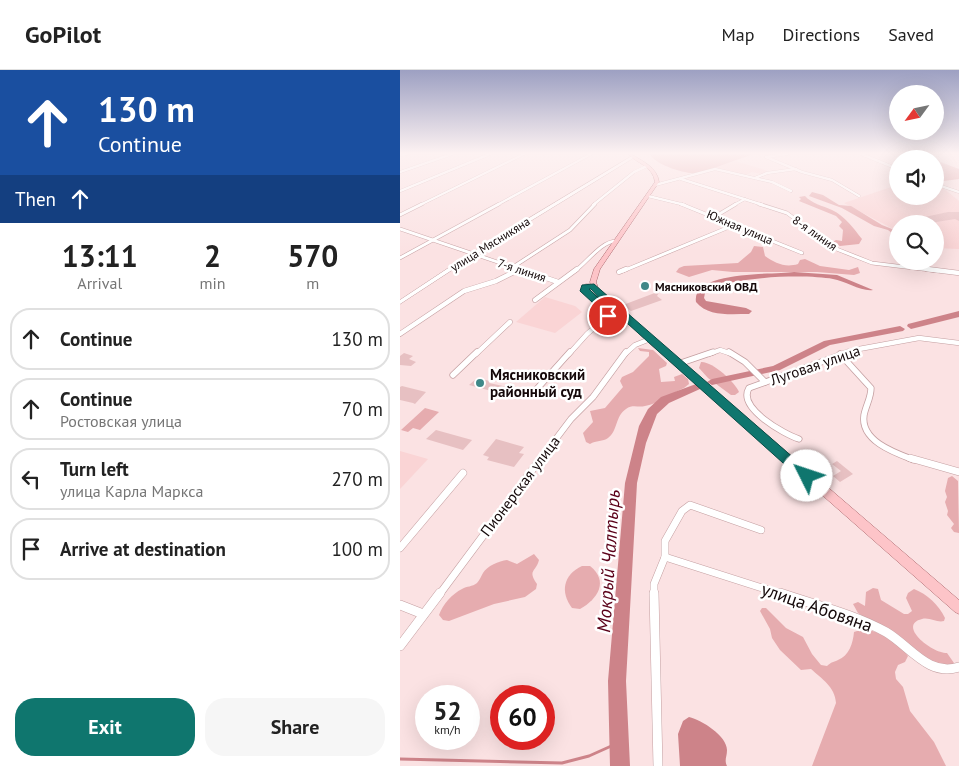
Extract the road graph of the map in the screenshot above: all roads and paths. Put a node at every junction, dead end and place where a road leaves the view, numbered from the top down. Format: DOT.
graph roads {
  1 [pos="458,186"];
  2 [pos="532,186"];
  3 [pos="582,186"];
  4 [pos="617,186"];
  5 [pos="656,186"];
  6 [pos="705,186"];
  7 [pos="782,186"];
  8 [pos="843,186"];
  9 [pos="944,187"];
  10 [pos="792,191"];
  11 [pos="959,192"];
  12 [pos="648,196"];
  13 [pos="859,196"];
  14 [pos="745,199"];
  15 [pos="400,215"];
  16 [pos="716,216"];
  17 [pos="734,225"];
  18 [pos="400,229"];
  19 [pos="432,241"];
  20 [pos="616,241"];
  21 [pos="802,253"];
  22 [pos="473,254"];
  23 [pos="400,258"];
  24 [pos="513,267"];
  25 [pos="521,270"];
  26 [pos="619,272"];
  27 [pos="959,273"];
  28 [pos="558,282"];
  29 [pos="594,286"];
  30 [pos="535,300"];
  31 [pos="400,302"];
  32 [pos="510,322"];
  33 [pos="400,334"];
  34 [pos="650,340"];
  35 [pos="959,343"];
  36 [pos="840,354"];
  37 [pos="678,364"];
  38 [pos="453,375"];
  39 [pos="765,382"];
  40 [pos="535,391"];
  41 [pos="799,439"];
  42 [pos="959,472"];
  43 [pos="463,473"];
  44 [pos="761,530"];
  45 [pos="400,548"];
  46 [pos="666,557"];
  47 [pos="400,605"];
  48 [pos="959,608"];
  49 [pos="423,614"];
  50 [pos="400,646"];
  51 [pos="959,667"];
  52 [pos="658,766"];
  1 -- 15 [label="street"];
  2 -- 19 [label="street"];
  3 -- 22 [label="street, улица Мясникяна"];
  4 -- 24 [label="street"];
  5 -- 12 [label="main road"];
  6 -- 14 [label="street, 8-я линия"];
  7 -- 10 [label="street"];
  8 -- 13 [label="street"];
  9 -- 11 [label="street"];
  12 -- 16 [label="street, Южная улица"];
  12 -- 20 [label="main road"];
  14 -- 16 [label="street"];
  14 -- 27 [label="street, 8-я линия"];
  16 -- 17 [label="street, Южная улица"];
  17 -- 21 [label="street, Южная улица"];
  17 -- 26 [label="street"];
  18 -- 19 [label="street, 7-я линия"];
  19 -- 22 [label="street, 7-я линия"];
  19 -- 23 [label="street"];
  20 -- 28 [label="street"];
  20 -- 29 [label="main road"];
  22 -- 24 [label="street, 7-я линия"];
  22 -- 31 [label="street, улица Мясникяна"];
  24 -- 25 [label="street, 7-я линия"];
  25 -- 28 [label="street, 7-я линия"];
  25 -- 33 [label="street"];
  28 -- 30 [label="street"];
  29 -- 34 [label="main road"];
  29 -- 40 [label="street"];
  32 -- 38 [label="street"];
  34 -- 37 [label="main road"];
  34 -- 49 [label="street, Пионерская улица"];
  35 -- 36 [label="street, Луговая улица"];
  36 -- 39 [label="street, Луговая улица"];
  36 -- 42 [label="street"];
  37 -- 39 [label="street"];
  37 -- 48 [label="main road"];
  39 -- 41 [label="street, Луговая улица"];
  43 -- 45 [label="street"];
  44 -- 46 [label="street"];
  46 -- 51 [label="street, улица Абовяна"];
  46 -- 52 [label="street"];
  47 -- 49 [label="street"];
  49 -- 50 [label="street, Пионерская улица"];
}
